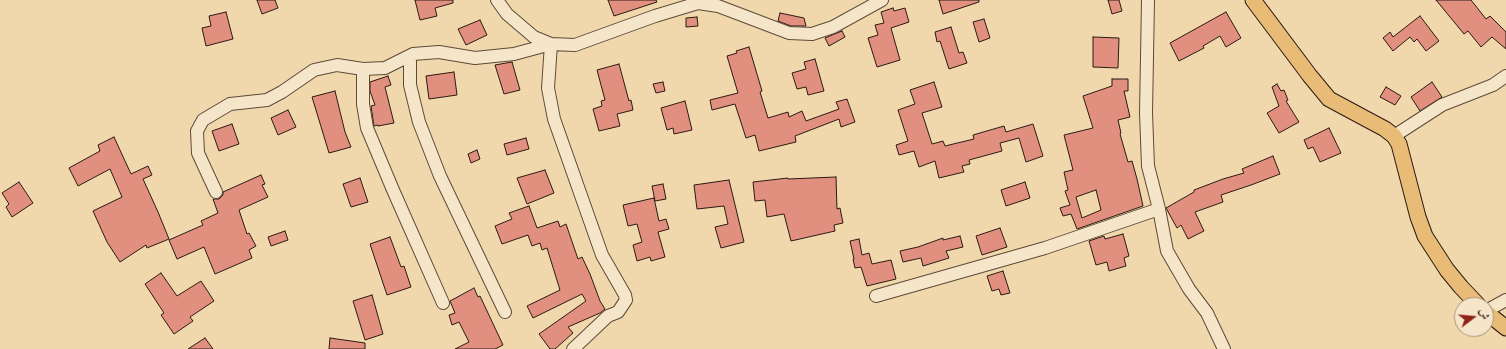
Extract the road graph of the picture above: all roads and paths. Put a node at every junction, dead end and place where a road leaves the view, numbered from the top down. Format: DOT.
graph roads {
  1 [pos="498,0"];
  2 [pos="882,0"];
  3 [pos="1148,0"];
  4 [pos="1253,0"];
  5 [pos="551,44"];
  6 [pos="410,56"];
  7 [pos="363,69"];
  8 [pos="1506,76"];
  9 [pos="1394,136"];
  10 [pos="216,192"];
  11 [pos="1159,208"];
  12 [pos="876,296"];
  13 [pos="1470,297"];
  14 [pos="1506,300"];
  15 [pos="443,302"];
  16 [pos="1494,307"];
  17 [pos="505,312"];
  18 [pos="1494,318"];
  19 [pos="1506,328"];
  20 [pos="573,349"];
  21 [pos="1224,349"];
  1 -- 5 [label="street"];
  2 -- 5 [label="street"];
  3 -- 11 [label="street"];
  4 -- 9 [label="main road"];
  5 -- 6 [label="street"];
  5 -- 20 [label="street"];
  6 -- 7 [label="street"];
  6 -- 17 [label="street"];
  7 -- 10 [label="street"];
  7 -- 15 [label="street"];
  8 -- 9 [label="street"];
  9 -- 13 [label="main road"];
  11 -- 12 [label="street"];
  11 -- 21 [label="street"];
  14 -- 16 [label="street"];
  18 -- 19 [label="main road"];
}
